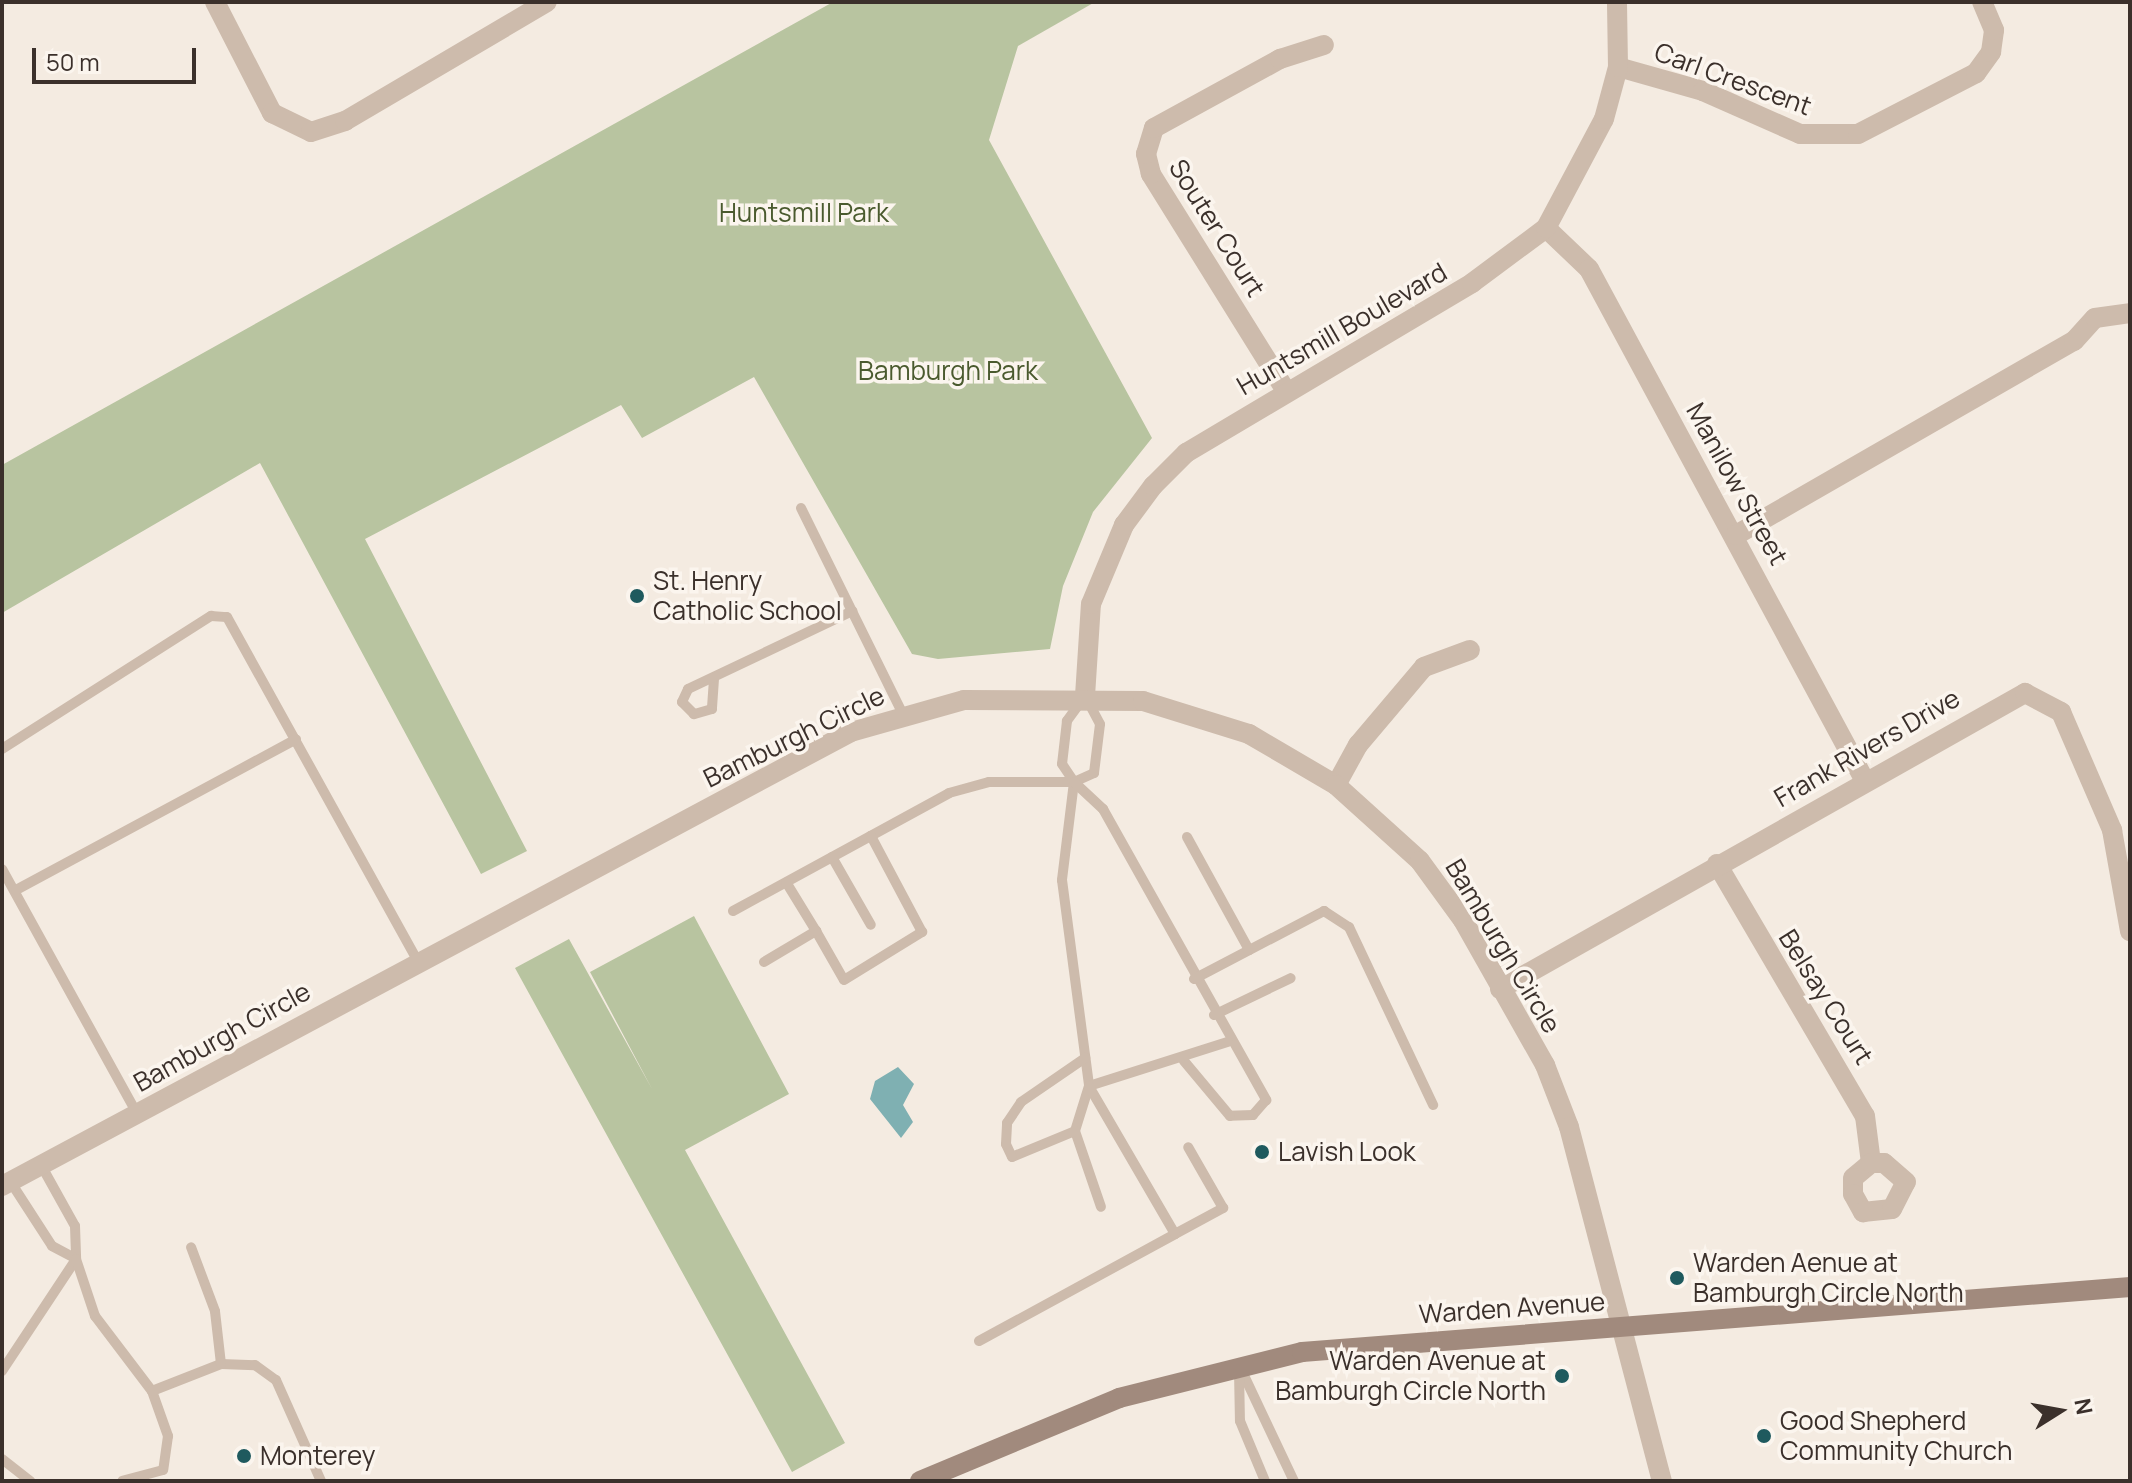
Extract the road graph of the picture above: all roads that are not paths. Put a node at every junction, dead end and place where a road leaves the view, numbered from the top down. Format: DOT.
graph roads {
  1 [pos="215,2"];
  2 [pos="547,2"];
  3 [pos="1617,2"];
  4 [pos="1982,2"];
  5 [pos="1324,45"];
  6 [pos="1618,67"];
  7 [pos="1546,228"];
  8 [pos="2130,313"];
  9 [pos="1286,391"];
  10 [pos="801,508"];
  11 [pos="1736,535"];
  12 [pos="852,611"];
  13 [pos="1470,650"];
  14 [pos="714,679"];
  15 [pos="1085,696"];
  16 [pos="902,712"];
  17 [pos="296,739"];
  18 [pos="2,749"];
  19 [pos="1864,779"];
  20 [pos="1074,782"];
  21 [pos="1336,785"];
  22 [pos="871,836"];
  23 [pos="1187,837"];
  24 [pos="832,857"];
  25 [pos="1717,864"];
  26 [pos="2,869"];
  27 [pos="786,882"];
  28 [pos="16,890"];
  29 [pos="733,911"];
  30 [pos="871,925"];
  31 [pos="816,931"];
  32 [pos="2130,931"];
  33 [pos="1249,950"];
  34 [pos="418,962"];
  35 [pos="764,962"];
  36 [pos="1291,978"];
  37 [pos="1194,979"];
  38 [pos="1500,989"];
  39 [pos="1214,1015"];
  40 [pos="1228,1042"];
  41 [pos="1085,1058"];
  42 [pos="1184,1061"];
  43 [pos="1089,1086"];
  44 [pos="1433,1105"];
  45 [pos="137,1114"];
  46 [pos="1075,1131"];
  47 [pos="1188,1147"];
  48 [pos="1871,1163"];
  49 [pos="41,1165"];
  50 [pos="6,1184"];
  51 [pos="1101,1207"];
  52 [pos="1175,1234"];
  53 [pos="191,1247"];
  54 [pos="76,1259"];
  55 [pos="2130,1287"];
  56 [pos="1624,1326"];
  57 [pos="979,1341"];
  58 [pos="221,1364"];
  59 [pos="1239,1365"];
  60 [pos="2,1371"];
  61 [pos="152,1391"];
  62 [pos="2,1459"];
  63 [pos="161,1475"];
  64 [pos="30,1481"];
  65 [pos="122,1481"];
  66 [pos="321,1481"];
  67 [pos="920,1481"];
  68 [pos="1265,1481"];
  69 [pos="1294,1481"];
  70 [pos="1662,1481"];
  1 -- 2 [label="street"];
  3 -- 6 [label="street, Huntsmill Boulevard"];
  4 -- 6 [label="street, Carl Crescent"];
  5 -- 9 [label="street, Souter Court"];
  6 -- 7 [label="street, Huntsmill Boulevard"];
  7 -- 9 [label="street, Huntsmill Boulevard"];
  7 -- 11 [label="street, Manilow Street"];
  8 -- 11 [label="street"];
  9 -- 15 [label="street, Huntsmill Boulevard"];
  10 -- 12 [label="lane"];
  11 -- 19 [label="street, Manilow Street"];
  12 -- 14 [label="lane"];
  12 -- 16 [label="lane"];
  13 -- 21 [label="street"];
  15 -- 16 [label="street, Bamburgh Circle"];
  15 -- 20 [label="lane"];
  15 -- 20 [label="lane"];
  15 -- 21 [label="street, Bamburgh Circle"];
  16 -- 34 [label="street, Bamburgh Circle"];
  17 -- 18 [label="lane"];
  17 -- 28 [label="lane"];
  17 -- 34 [label="lane"];
  19 -- 25 [label="street, Frank Rivers Drive"];
  19 -- 32 [label="street, Frank Rivers Drive"];
  20 -- 22 [label="lane"];
  20 -- 37 [label="lane"];
  20 -- 41 [label="lane"];
  21 -- 38 [label="street, Bamburgh Circle"];
  22 -- 24 [label="lane"];
  22 -- 31 [label="lane"];
  23 -- 33 [label="lane"];
  24 -- 27 [label="lane"];
  24 -- 30 [label="lane"];
  25 -- 38 [label="street, Frank Rivers Drive"];
  25 -- 48 [label="street, Belsay Court"];
  26 -- 28 [label="lane, Bamburgh Circle"];
  27 -- 29 [label="lane"];
  27 -- 31 [label="lane"];
  28 -- 45 [label="lane, Bamburgh Circle"];
  31 -- 35 [label="lane"];
  33 -- 37 [label="lane"];
  33 -- 44 [label="lane"];
  34 -- 45 [label="street, Bamburgh Circle"];
  36 -- 39 [label="lane"];
  37 -- 39 [label="lane"];
  38 -- 56 [label="street, Bamburgh Circle"];
  39 -- 40 [label="lane"];
  40 -- 42 [label="lane"];
  40 -- 42 [label="lane"];
  41 -- 43 [label="lane"];
  41 -- 46 [label="lane"];
  42 -- 43 [label="lane"];
  43 -- 46 [label="lane"];
  43 -- 52 [label="lane"];
  45 -- 49 [label="street, Bamburgh Circle"];
  46 -- 51 [label="lane"];
  47 -- 52 [label="lane"];
  49 -- 50 [label="street, Bamburgh Circle"];
  49 -- 54 [label="lane"];
  50 -- 54 [label="lane"];
  52 -- 57 [label="lane"];
  53 -- 58 [label="lane"];
  54 -- 60 [label="lane"];
  54 -- 61 [label="lane"];
  55 -- 56 [label="main road, Warden Avenue"];
  56 -- 59 [label="main road, Warden Avenue"];
  56 -- 70 [label="street, Bamburgh Circle"];
  58 -- 61 [label="lane"];
  58 -- 66 [label="lane"];
  59 -- 67 [label="main road, Warden Avenue"];
  59 -- 68 [label="lane"];
  59 -- 69 [label="lane"];
  61 -- 63 [label="lane"];
  62 -- 64 [label="lane"];
  63 -- 65 [label="lane"];
}
